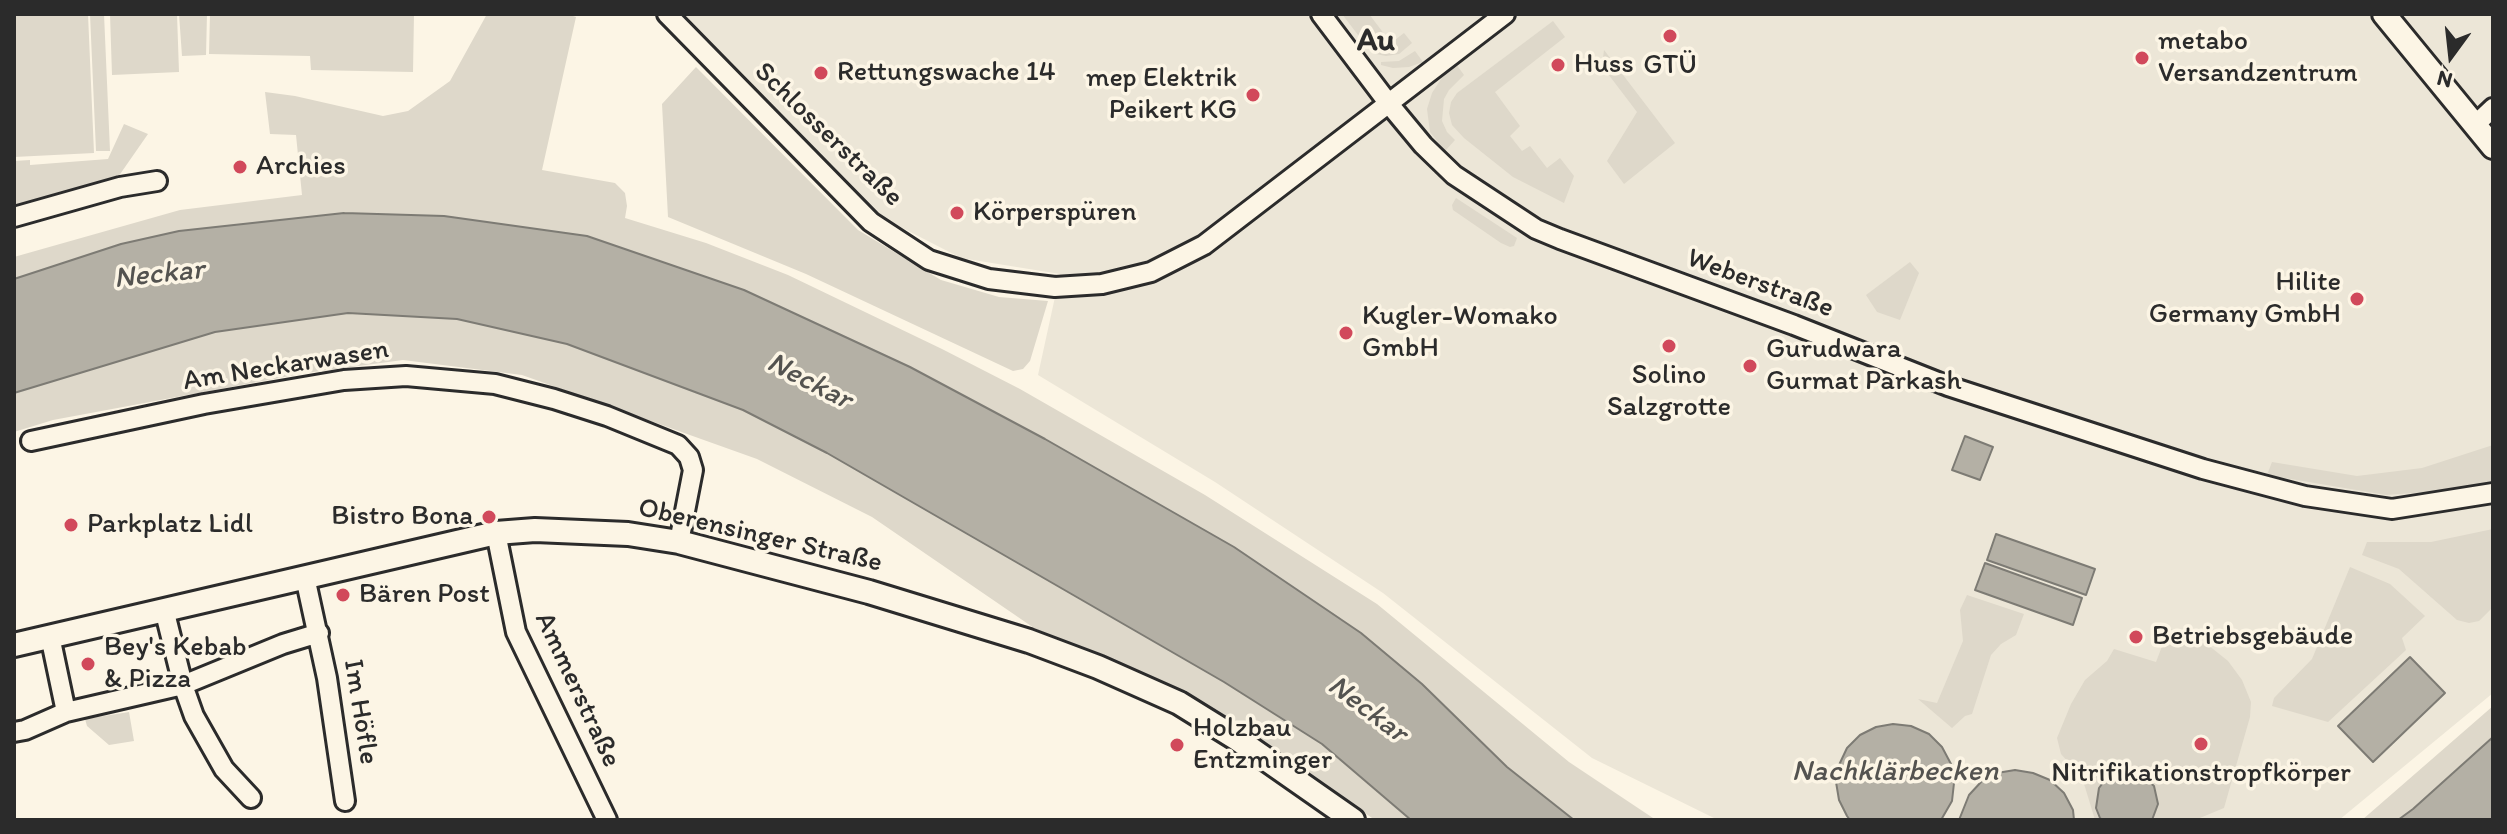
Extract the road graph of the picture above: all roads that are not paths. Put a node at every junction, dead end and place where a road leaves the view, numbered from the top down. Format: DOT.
graph roads {
  1 [pos="667,14"];
  2 [pos="1321,14"];
  3 [pos="1505,14"];
  4 [pos="2384,14"];
  5 [pos="1389,104"];
  6 [pos="2493,108"];
  7 [pos="2475,125"];
  8 [pos="2493,147"];
  9 [pos="157,181"];
  10 [pos="14,217"];
  11 [pos="31,441"];
  12 [pos="2493,493"];
  13 [pos="496,533"];
  14 [pos="679,542"];
  15 [pos="305,577"];
  16 [pos="164,609"];
  17 [pos="319,633"];
  18 [pos="50,636"];
  19 [pos="14,645"];
  20 [pos="183,685"];
  21 [pos="66,712"];
  22 [pos="14,732"];
  23 [pos="251,798"];
  24 [pos="345,801"];
  25 [pos="607,820"];
  26 [pos="1353,820"];
  1 -- 5 [label="street, Schlosserstraße"];
  2 -- 5 [label="street, Weberstraße"];
  3 -- 5 [label="street, Schlosserstraße"];
  4 -- 7 [label="street"];
  5 -- 12 [label="street, Weberstraße"];
  6 -- 7 [label="street"];
  7 -- 8 [label="street"];
  9 -- 10 [label="street"];
  11 -- 14 [label="street, Am Neckarwasen"];
  13 -- 14 [label="street, Oberensinger Straße"];
  13 -- 15 [label="street, Oberensinger Straße"];
  13 -- 25 [label="street, Ammerstraße"];
  14 -- 26 [label="street, Oberensinger Straße"];
  15 -- 16 [label="street, Oberensinger Straße"];
  15 -- 17 [label="street, Im Höfle"];
  16 -- 18 [label="street, Oberensinger Straße"];
  16 -- 20 [label="street"];
  17 -- 20 [label="street, Im Höfle"];
  17 -- 24 [label="street, Im Höfle"];
  18 -- 19 [label="street, Oberensinger Straße"];
  18 -- 21 [label="street"];
  20 -- 21 [label="street, Im Höfle"];
  20 -- 23 [label="street"];
  21 -- 22 [label="street, Im Höfle"];
}
